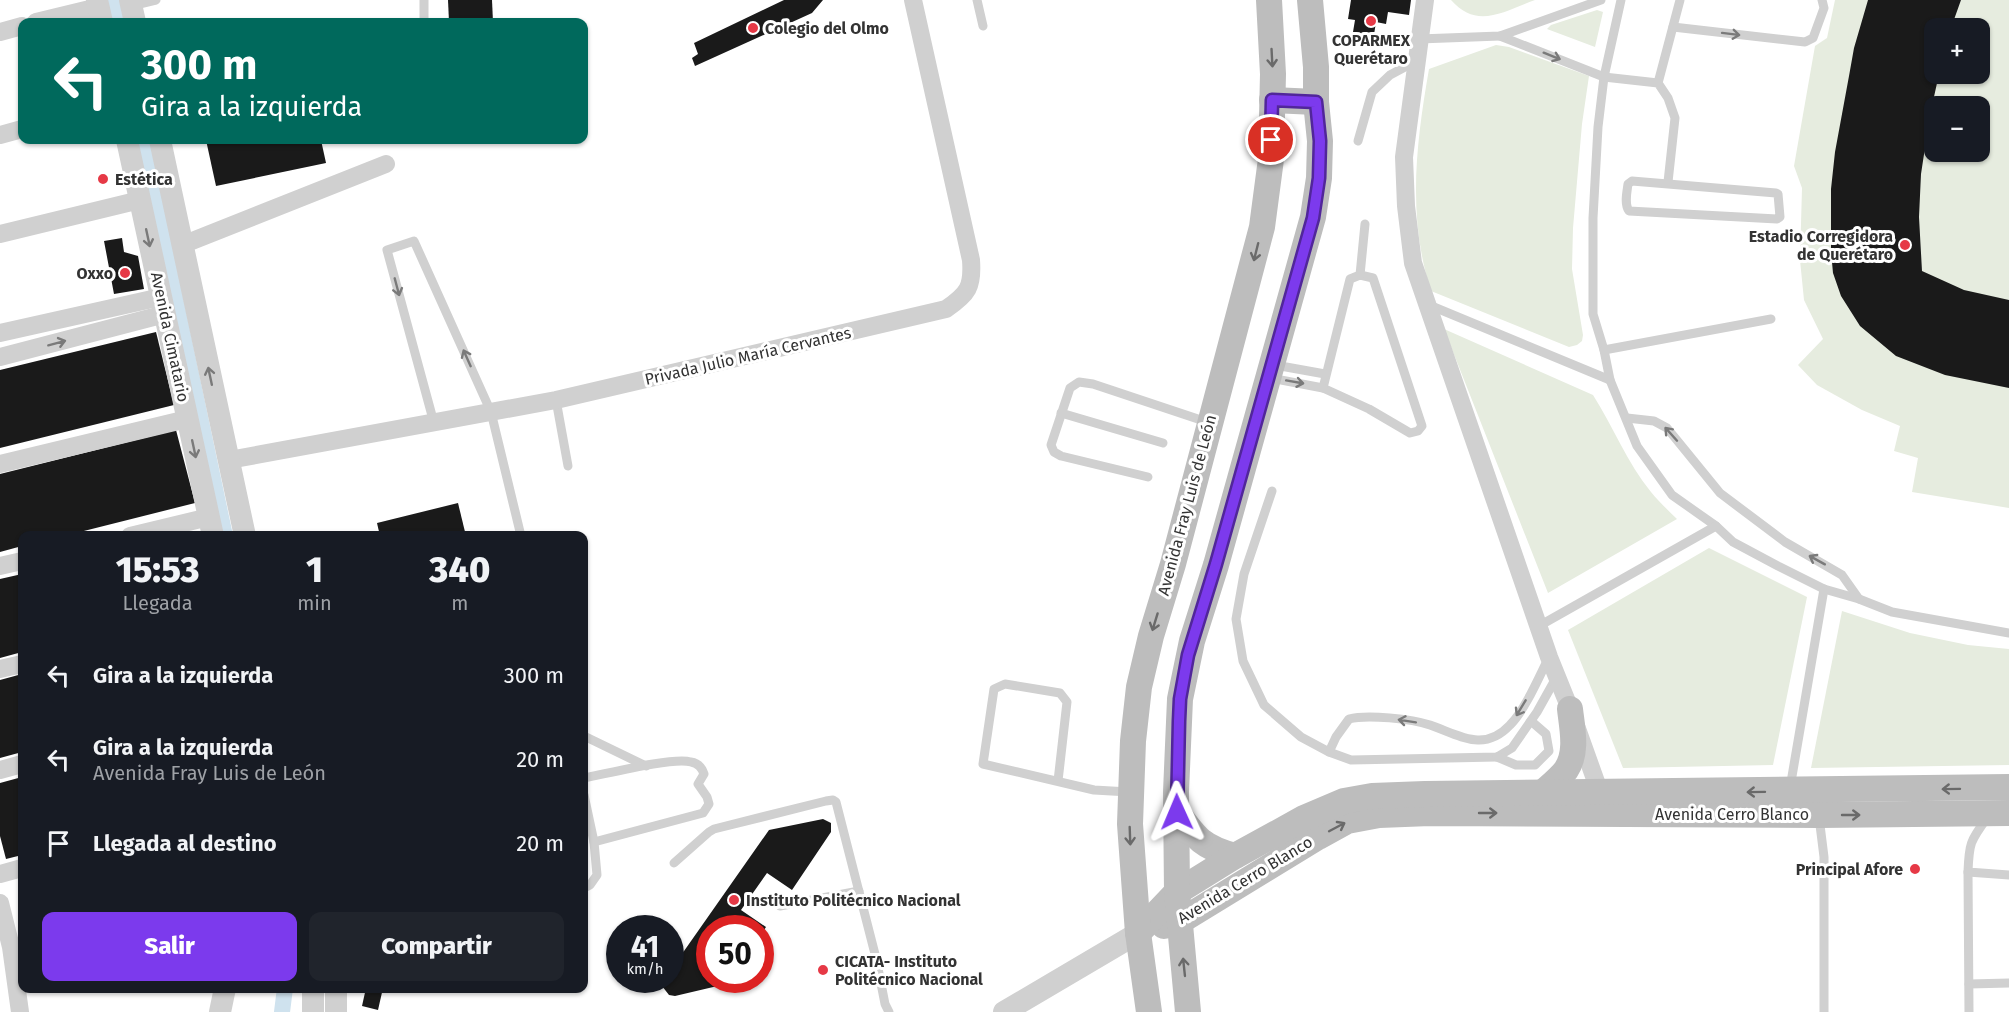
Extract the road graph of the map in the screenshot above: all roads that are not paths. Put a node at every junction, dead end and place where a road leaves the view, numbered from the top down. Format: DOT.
graph roads {
  1 [pos="156,0"];
  2 [pos="424,0"];
  3 [pos="913,0"];
  4 [pos="977,0"];
  5 [pos="1269,0"];
  6 [pos="1310,0"];
  7 [pos="1425,0"];
  8 [pos="1601,0"];
  9 [pos="1621,0"];
  10 [pos="1680,0"];
  11 [pos="1822,0"];
  12 [pos="99,10"];
  13 [pos="132,10"];
  14 [pos="57,18"];
  15 [pos="424,18"];
  16 [pos="983,26"];
  17 [pos="18,27"];
  18 [pos="1673,27"];
  19 [pos="0,32"];
  20 [pos="1500,36"];
  21 [pos="1419,39"];
  22 [pos="1417,60"];
  23 [pos="1605,77"];
  24 [pos="1658,83"];
  25 [pos="1272,100"];
  26 [pos="1316,102"];
  27 [pos="18,130"];
  28 [pos="0,135"];
  29 [pos="1358,141"];
  30 [pos="127,144"];
  31 [pos="161,144"];
  32 [pos="386,164"];
  33 [pos="1668,182"];
  34 [pos="140,200"];
  35 [pos="1365,224"];
  36 [pos="0,234"];
  37 [pos="182,245"];
  38 [pos="1360,274"];
  39 [pos="1426,304"];
  40 [pos="163,306"];
  41 [pos="1771,319"];
  42 [pos="0,333"];
  43 [pos="1604,350"];
  44 [pos="0,357"];
  45 [pos="1269,371"];
  46 [pos="1325,374"];
  47 [pos="1610,380"];
  48 [pos="1323,388"];
  49 [pos="556,400"];
  50 [pos="491,411"];
  51 [pos="1061,414"];
  52 [pos="1627,418"];
  53 [pos="188,419"];
  54 [pos="434,423"];
  55 [pos="1210,423"];
  56 [pos="1163,443"];
  57 [pos="229,460"];
  58 [pos="0,464"];
  59 [pos="568,466"];
  60 [pos="1148,477"];
  61 [pos="1272,491"];
  62 [pos="211,526"];
  63 [pos="1716,526"];
  64 [pos="170,531"];
  65 [pos="244,531"];
  66 [pos="520,531"];
  67 [pos="18,562"];
  68 [pos="0,566"];
  69 [pos="1824,589"];
  70 [pos="1859,599"];
  71 [pos="1539,626"];
  72 [pos="2009,633"];
  73 [pos="1549,657"];
  74 [pos="18,665"];
  75 [pos="0,669"];
  76 [pos="1557,676"];
  77 [pos="1570,709"];
  78 [pos="1531,721"];
  79 [pos="588,738"];
  80 [pos="1462,739"];
  81 [pos="1329,752"];
  82 [pos="1497,757"];
  83 [pos="1459,758"];
  84 [pos="18,765"];
  85 [pos="647,766"];
  86 [pos="0,770"];
  87 [pos="588,777"];
  88 [pos="1058,781"];
  89 [pos="2009,788"];
  90 [pos="1790,791"];
  91 [pos="1130,792"];
  92 [pos="1542,793"];
  93 [pos="1600,793"];
  94 [pos="1177,812"];
  95 [pos="588,814"];
  96 [pos="2000,814"];
  97 [pos="1819,815"];
  98 [pos="594,842"];
  99 [pos="1234,856"];
  100 [pos="674,863"];
  101 [pos="18,869"];
  102 [pos="1968,872"];
  103 [pos="0,874"];
  104 [pos="2009,874"];
  105 [pos="588,886"];
  106 [pos="860,891"];
  107 [pos="1177,892"];
  108 [pos="0,903"];
  109 [pos="780,906"];
  110 [pos="1179,922"];
  111 [pos="1138,933"];
  112 [pos="2009,983"];
  113 [pos="1969,984"];
  114 [pos="224,993"];
  115 [pos="313,993"];
  116 [pos="336,993"];
  117 [pos="20,1012"];
  118 [pos="220,1012"];
  119 [pos="313,1012"];
  120 [pos="336,1012"];
  121 [pos="889,1012"];
  122 [pos="1004,1012"];
  123 [pos="1149,1012"];
  124 [pos="1188,1012"];
  125 [pos="1824,1012"];
  126 [pos="1969,1012"];
  1 -- 13 [label="lane"];
  2 -- 15 [label="lane"];
  3 -- 49 [label="street, Privada Julio María Cervantes"];
  4 -- 16 [label="lane"];
  5 -- 25 [label="main road, Avenida Fray Luis de León, one-way"];
  6 -- 26 [label="main road"];
  7 -- 21 [label="street"];
  8 -- 20 [label="lane"];
  9 -- 23 [label="lane"];
  10 -- 18 [label="lane"];
  18 -- 11 [label="lane, one-way"];
  12 -- 14 [label="street"];
  17 -- 19 [label="street"];
  18 -- 24 [label="lane"];
  20 -- 21 [label="lane"];
  20 -- 23 [label="lane, one-way"];
  21 -- 22 [label="street"];
  22 -- 29 [label="lane"];
  22 -- 39 [label="street"];
  23 -- 24 [label="lane"];
  23 -- 43 [label="lane"];
  24 -- 33 [label="lane"];
  25 -- 26 [label="main road"];
  25 -- 55 [label="main road, Avenida Fray Luis de León, one-way"];
  26 -- 45 [label="main road"];
  27 -- 28 [label="street"];
  30 -- 34 [label="street, Avenida Cimatario"];
  31 -- 37 [label="street, Avenida Cimatario"];
  32 -- 37 [label="street"];
  33 -- 33 [label="lane"];
  34 -- 36 [label="street"];
  34 -- 40 [label="street, Avenida Cimatario, one-way"];
  35 -- 38 [label="lane"];
  57 -- 37 [label="street, Avenida Cimatario, one-way"];
  38 -- 46 [label="lane"];
  38 -- 48 [label="lane"];
  39 -- 47 [label="lane"];
  39 -- 71 [label="street"];
  40 -- 42 [label="street"];
  44 -- 40 [label="street, one-way"];
  40 -- 53 [label="street, Avenida Cimatario"];
  41 -- 43 [label="lane"];
  43 -- 47 [label="lane"];
  45 -- 46 [label="lane"];
  45 -- 48 [label="lane, one-way"];
  45 -- 94 [label="main road"];
  46 -- 48 [label="lane"];
  47 -- 52 [label="lane"];
  49 -- 50 [label="street, Privada Julio María Cervantes"];
  49 -- 59 [label="lane"];
  50 -- 54 [label="street, Privada Julio María Cervantes"];
  50 -- 54 [label="lane, one-way"];
  50 -- 66 [label="lane"];
  51 -- 55 [label="lane"];
  51 -- 56 [label="lane"];
  51 -- 60 [label="lane"];
  52 -- 63 [label="lane"];
  70 -- 52 [label="lane, one-way"];
  53 -- 58 [label="street"];
  53 -- 62 [label="street, Avenida Cimatario, one-way"];
  54 -- 57 [label="street, Privada Julio María Cervantes"];
  55 -- 91 [label="main road, Avenida Fray Luis de León, one-way"];
  57 -- 65 [label="street, Avenida Cimatario"];
  61 -- 81 [label="lane"];
  62 -- 64 [label="street"];
  63 -- 69 [label="lane"];
  63 -- 71 [label="lane"];
  67 -- 68 [label="street"];
  69 -- 70 [label="lane"];
  69 -- 90 [label="lane"];
  70 -- 72 [label="lane"];
  71 -- 73 [label="street"];
  73 -- 76 [label="street"];
  73 -- 80 [label="lane, one-way"];
  74 -- 75 [label="street"];
  76 -- 77 [label="street"];
  76 -- 78 [label="lane"];
  77 -- 92 [label="main road"];
  77 -- 93 [label="street"];
  78 -- 82 [label="lane"];
  78 -- 82 [label="lane"];
  79 -- 85 [label="lane"];
  80 -- 81 [label="lane, one-way"];
  80 -- 83 [label="lane"];
  81 -- 83 [label="lane"];
  82 -- 83 [label="lane"];
  84 -- 86 [label="street"];
  85 -- 87 [label="lane"];
  85 -- 98 [label="lane"];
  88 -- 88 [label="lane"];
  88 -- 91 [label="lane"];
  89 -- 90 [label="main road, Avenida Cerro Blanco, one-way"];
  90 -- 93 [label="main road, Avenida Cerro Blanco, one-way"];
  91 -- 111 [label="main road, Avenida Fray Luis de León, one-way"];
  92 -- 93 [label="main road, Avenida Cerro Blanco"];
  92 -- 99 [label="main road, Avenida Cerro Blanco"];
  94 -- 99 [label="main road"];
  94 -- 107 [label="main road"];
  95 -- 98 [label="lane"];
  97 -- 96 [label="main road, Avenida Cerro Blanco, one-way"];
  96 -- 102 [label="lane"];
  110 -- 97 [label="main road, Avenida Cerro Blanco, one-way"];
  97 -- 125 [label="lane"];
  98 -- 105 [label="lane"];
  99 -- 107 [label="main road, Avenida Cerro Blanco"];
  100 -- 106 [label="lane"];
  101 -- 103 [label="street"];
  102 -- 104 [label="lane"];
  102 -- 113 [label="lane"];
  106 -- 109 [label="lane"];
  106 -- 121 [label="lane"];
  107 -- 110 [label="main road"];
  107 -- 111 [label="main road, Avenida Cerro Blanco"];
  108 -- 117 [label="street"];
  110 -- 111 [label="main road, Avenida Cerro Blanco"];
  124 -- 110 [label="main road, one-way"];
  111 -- 122 [label="street"];
  111 -- 123 [label="main road, Avenida Fray Luis de León"];
  112 -- 113 [label="lane"];
  113 -- 126 [label="lane"];
  114 -- 118 [label="street"];
  115 -- 119 [label="street"];
  116 -- 120 [label="street"];
}
